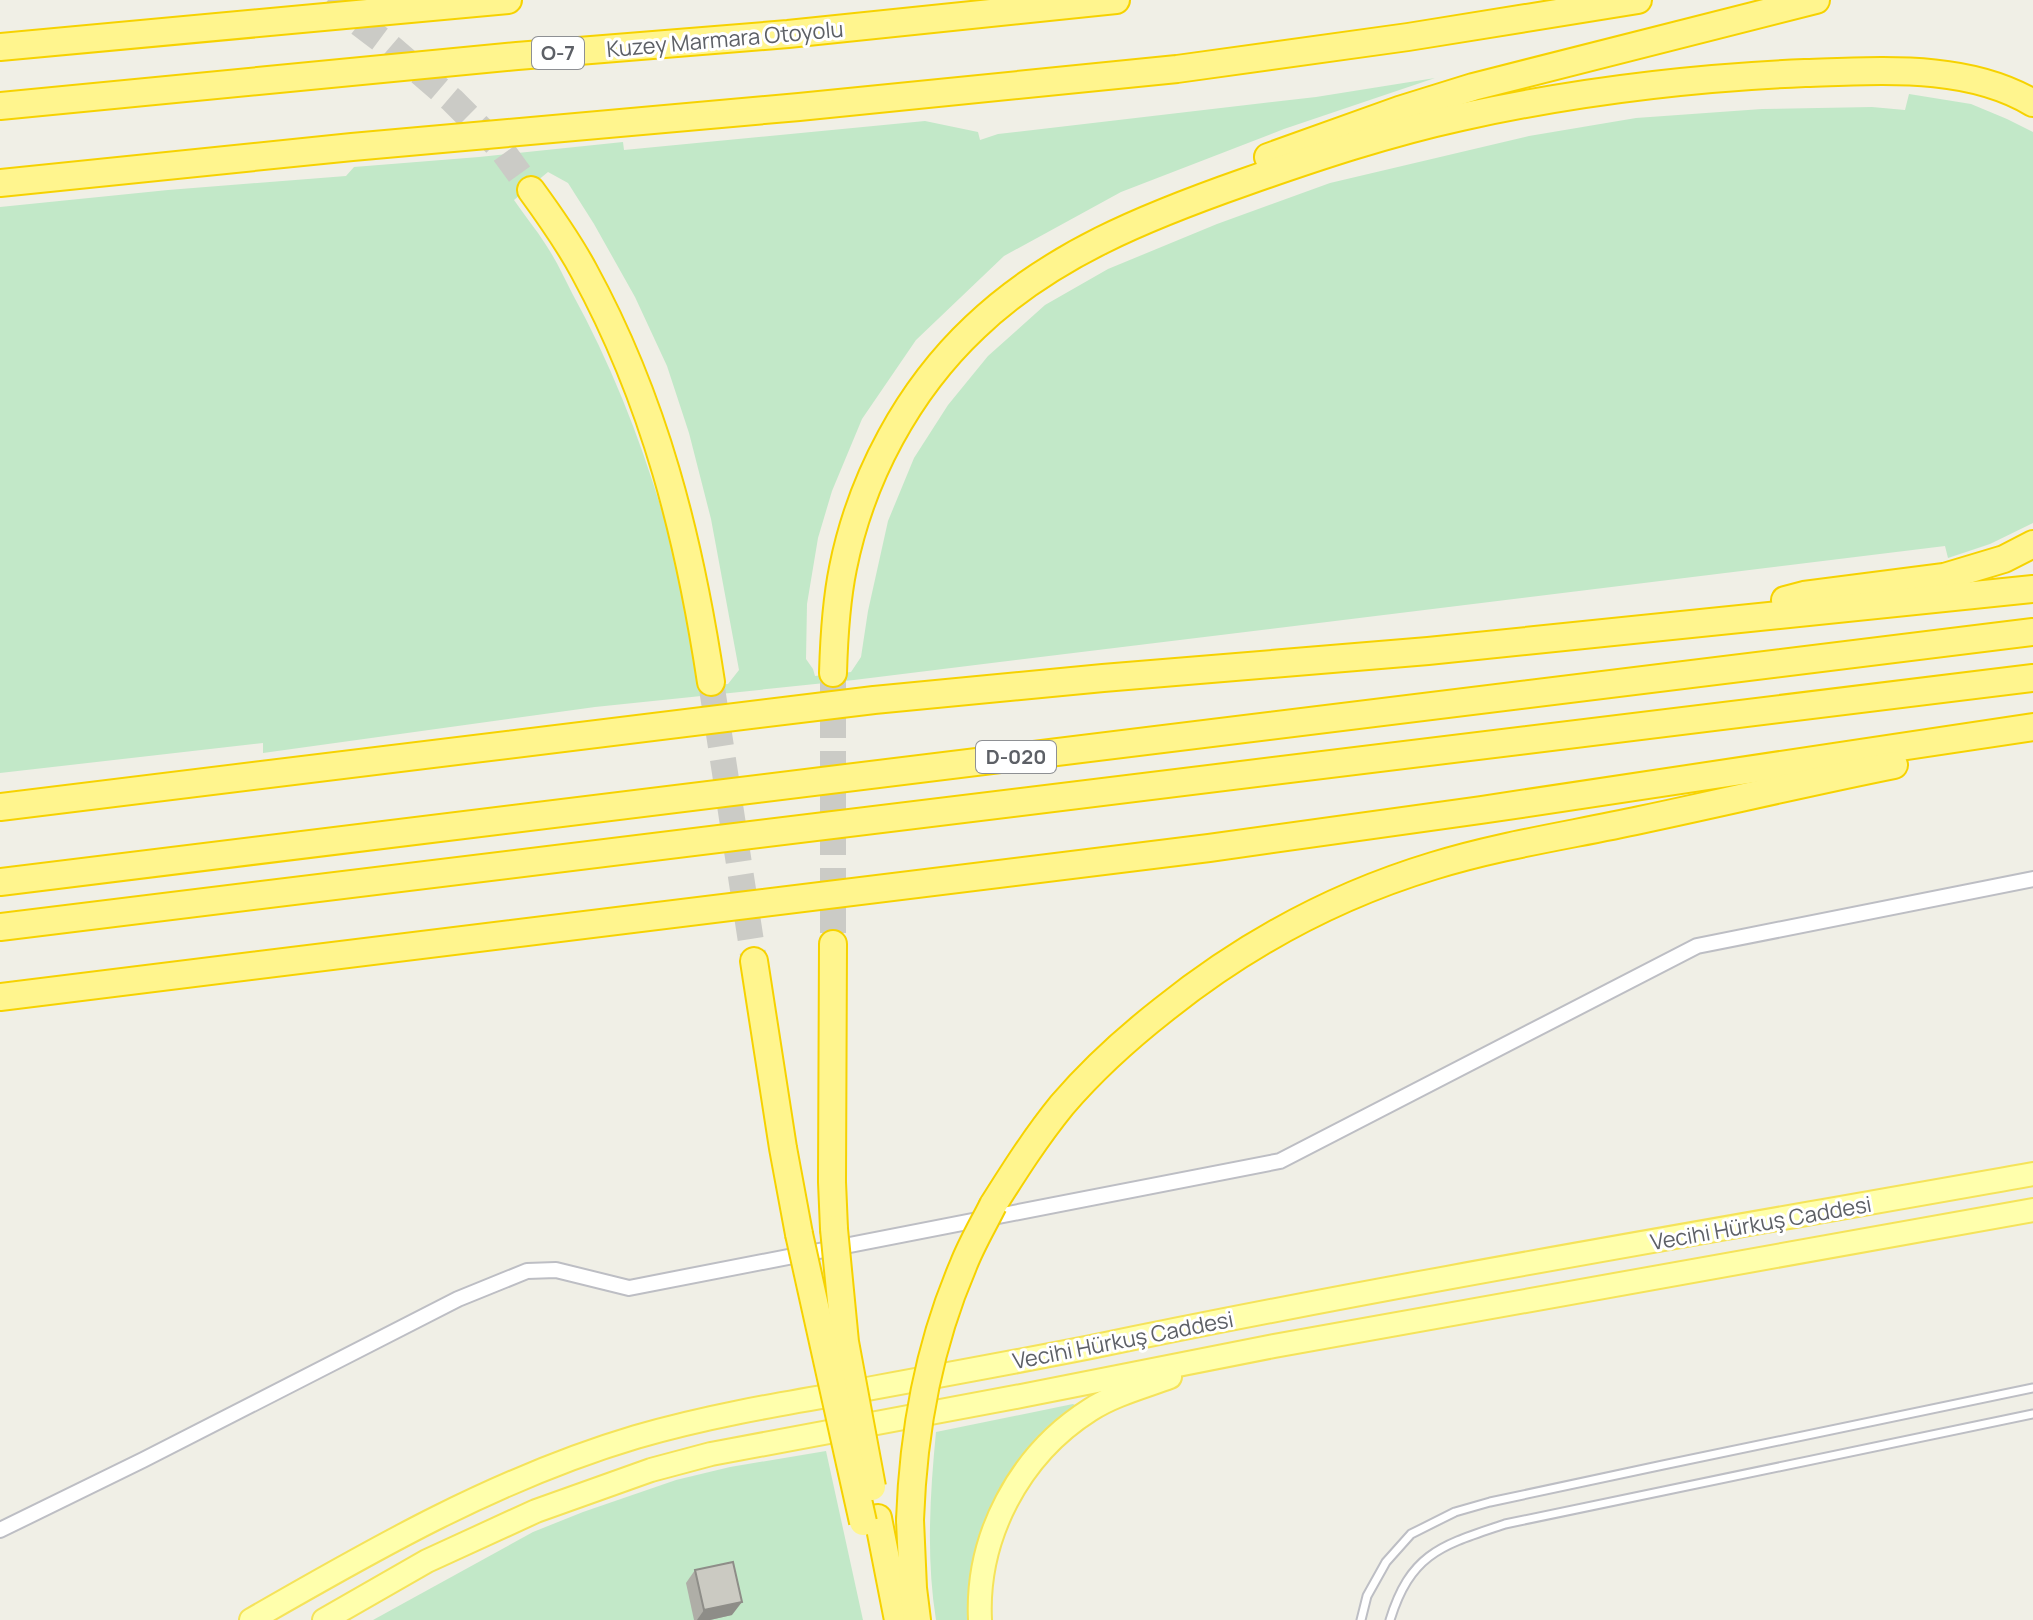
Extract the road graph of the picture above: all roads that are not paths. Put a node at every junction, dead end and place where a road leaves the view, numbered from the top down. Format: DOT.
graph roads {
  1 [pos="508,0"];
  2 [pos="1116,0"];
  3 [pos="1638,0"];
  4 [pos="1816,0"];
  5 [pos="0,47"];
  6 [pos="2033,103"];
  7 [pos="0,106"];
  8 [pos="0,183"];
  9 [pos="531,190"];
  10 [pos="1043,274"];
  11 [pos="2033,544"];
  12 [pos="2033,589"];
  13 [pos="1709,622"];
  14 [pos="2033,632"];
  15 [pos="833,673"];
  16 [pos="2033,678"];
  17 [pos="711,682"];
  18 [pos="2033,727"];
  19 [pos="2033,739"];
  20 [pos="0,807"];
  21 [pos="2033,879"];
  22 [pos="0,882"];
  23 [pos="0,927"];
  24 [pos="833,944"];
  25 [pos="754,961"];
  26 [pos="0,997"];
  27 [pos="2033,1174"];
  28 [pos="2033,1210"];
  29 [pos="1211,1358"];
  30 [pos="2033,1388"];
  31 [pos="2033,1414"];
  32 [pos="870,1520"];
  33 [pos="0,1530"];
  34 [pos="251,1620"];
  35 [pos="324,1620"];
  36 [pos="884,1620"];
  37 [pos="898,1620"];
  38 [pos="917,1620"];
  39 [pos="980,1620"];
  40 [pos="1361,1620"];
  41 [pos="1390,1620"];
  1 -- 5 [label="highway"];
  2 -- 7 [label="highway, Kuzey Marmara Otoyolu / O-7"];
  3 -- 8 [label="highway"];
  4 -- 10 [label="highway"];
  6 -- 10 [label="highway"];
  9 -- 17 [label="highway"];
  10 -- 15 [label="highway"];
  11 -- 13 [label="highway"];
  12 -- 13 [label="highway"];
  13 -- 20 [label="highway"];
  14 -- 22 [label="highway, D-020"];
  16 -- 23 [label="highway, D-020"];
  18 -- 26 [label="highway"];
  19 -- 38 [label="highway, bridge"];
  21 -- 33 [label="street"];
  24 -- 32 [label="highway, bridge"];
  25 -- 32 [label="highway, bridge"];
  27 -- 34 [label="main road, Vecihi Hürkuş Caddesi"];
  28 -- 29 [label="main road, Vecihi Hürkuş Caddesi"];
  29 -- 35 [label="main road, Vecihi Hürkuş Caddesi"];
  29 -- 39 [label="main road"];
  30 -- 40 [label="lane"];
  31 -- 41 [label="lane"];
  32 -- 36 [label="highway"];
  32 -- 37 [label="highway"];
}
